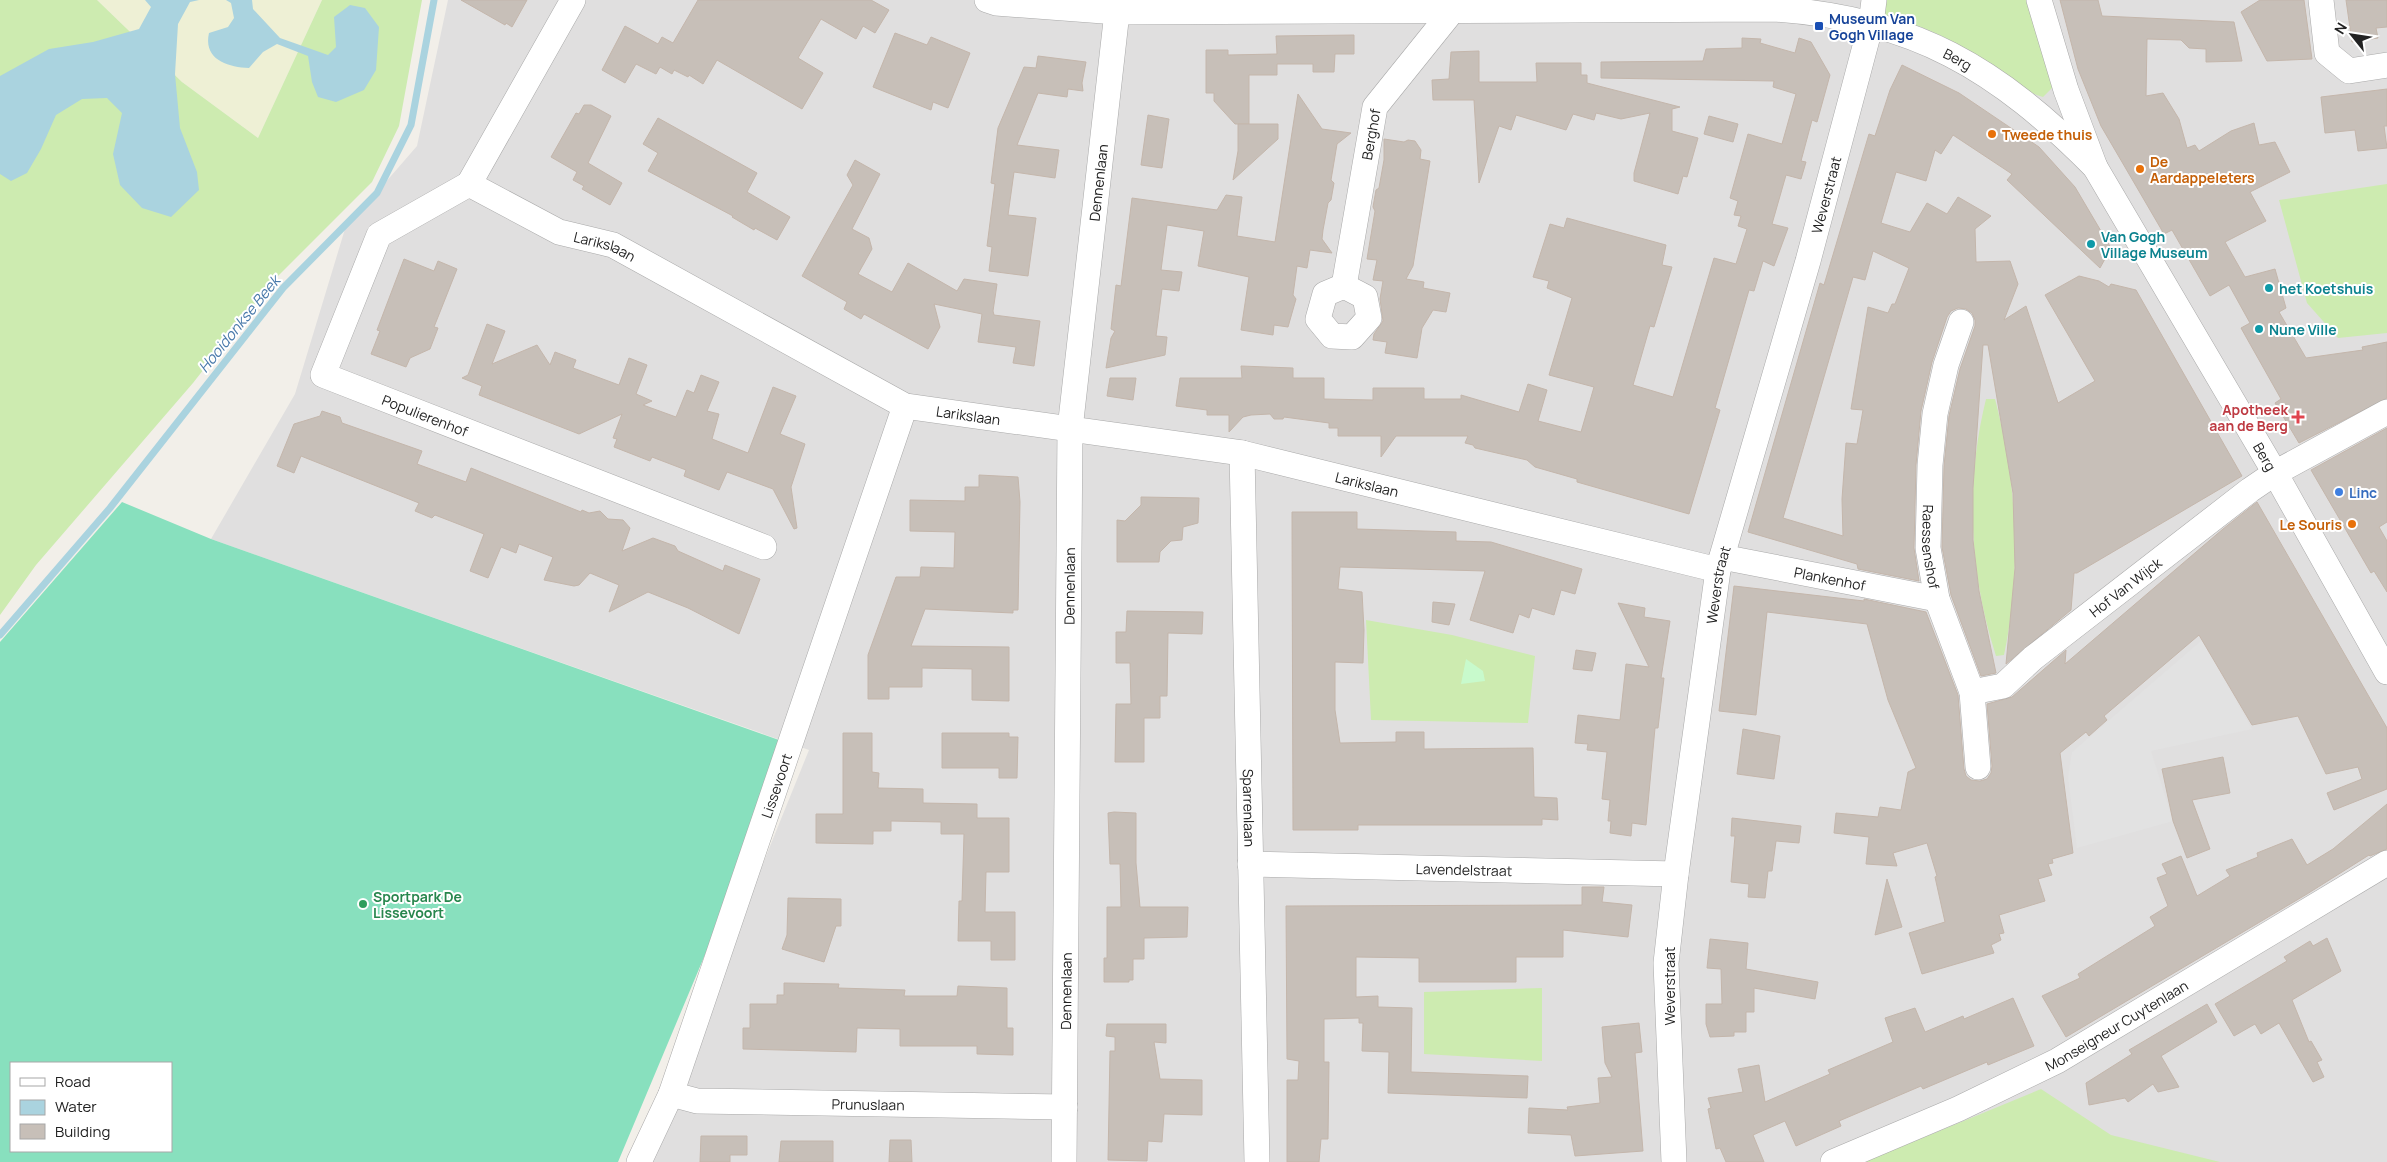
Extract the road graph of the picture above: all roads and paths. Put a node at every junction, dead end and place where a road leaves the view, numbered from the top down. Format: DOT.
graph roads {
  1 [pos="573,0"];
  2 [pos="987,0"];
  3 [pos="1847,0"];
  4 [pos="1874,0"];
  5 [pos="2039,0"];
  6 [pos="2321,0"];
  7 [pos="1229,5"];
  8 [pos="1453,10"];
  9 [pos="1802,11"];
  10 [pos="1116,12"];
  11 [pos="1871,24"];
  12 [pos="2387,65"];
  13 [pos="2066,90"];
  14 [pos="2036,111"];
  15 [pos="2094,167"];
  16 [pos="469,184"];
  17 [pos="1344,286"];
  18 [pos="1961,322"];
  19 [pos="905,406"];
  20 [pos="2387,412"];
  21 [pos="1070,429"];
  22 [pos="1242,453"];
  23 [pos="2275,474"];
  24 [pos="764,547"];
  25 [pos="1720,564"];
  26 [pos="1937,599"];
  27 [pos="2387,672"];
  28 [pos="1972,692"];
  29 [pos="1978,767"];
  30 [pos="2387,863"];
  31 [pos="1250,864"];
  32 [pos="1676,874"];
  33 [pos="671,1094"];
  34 [pos="1065,1106"];
  35 [pos="639,1162"];
  36 [pos="1064,1162"];
  37 [pos="1257,1162"];
  38 [pos="1674,1162"];
  39 [pos="1833,1162"];
  1 -- 16 [label="street"];
  2 -- 10 [label="street, Berg"];
  3 -- 9 [label="street, Berg"];
  4 -- 11 [label="street"];
  5 -- 13 [label="street, Berg"];
  6 -- 12 [label="street"];
  7 -- 8 [label="street, Berg"];
  7 -- 10 [label="street, Berg"];
  8 -- 9 [label="street, Berg"];
  8 -- 17 [label="street, Berghof"];
  9 -- 11 [label="street, Berg"];
  10 -- 21 [label="street, Dennenlaan"];
  11 -- 14 [label="street, Berg"];
  11 -- 25 [label="street, Weverstraat"];
  13 -- 14 [label="street"];
  13 -- 15 [label="street, Berg"];
  14 -- 15 [label="street, Berg"];
  15 -- 23 [label="street, Berg"];
  16 -- 19 [label="street, Larikslaan"];
  16 -- 24 [label="street, Populierenhof"];
  18 -- 26 [label="street, Raessenshof"];
  19 -- 21 [label="street, Larikslaan"];
  19 -- 33 [label="street, Lissevoort"];
  20 -- 23 [label="street, Hof Van Wijck"];
  21 -- 22 [label="street, Larikslaan"];
  21 -- 34 [label="street, Dennenlaan"];
  22 -- 25 [label="street, Larikslaan"];
  22 -- 31 [label="street, Sparrenlaan"];
  23 -- 27 [label="street, Berg"];
  23 -- 28 [label="street, Hof Van Wijck"];
  25 -- 26 [label="street, Plankenhof"];
  25 -- 32 [label="street, Weverstraat"];
  26 -- 28 [label="street, Raessenshof"];
  28 -- 29 [label="street, Raessenshof"];
  30 -- 39 [label="street, Monseigneur Cuytenlaan"];
  31 -- 32 [label="street, Lavendelstraat"];
  31 -- 37 [label="street, Sparrenlaan"];
  32 -- 38 [label="street, Weverstraat"];
  33 -- 34 [label="street, Prunuslaan"];
  33 -- 35 [label="street, Lissevoort"];
  34 -- 36 [label="street, Dennenlaan"];
}
